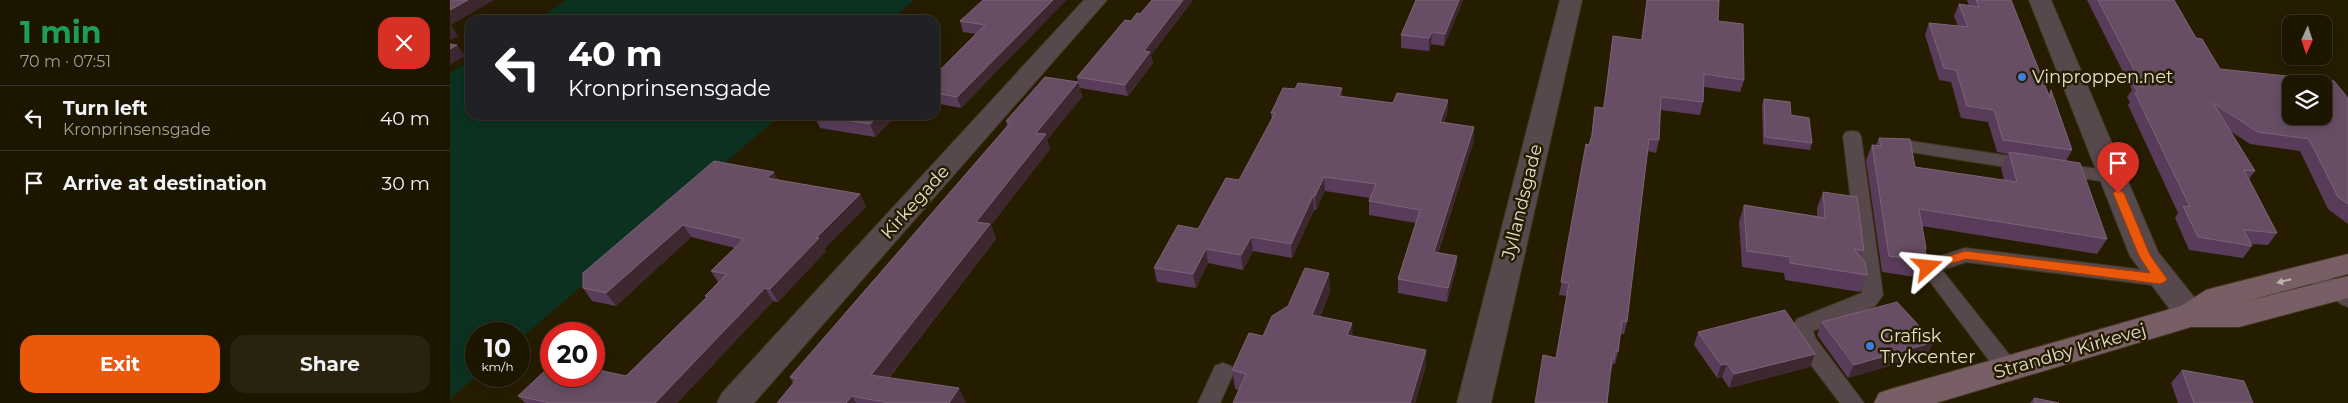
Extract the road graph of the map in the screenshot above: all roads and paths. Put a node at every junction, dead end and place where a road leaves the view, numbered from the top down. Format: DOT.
graph roads {
  1 [pos="1096,0"];
  2 [pos="1571,0"];
  3 [pos="2040,0"];
  4 [pos="1852,136"];
  5 [pos="1910,147"];
  6 [pos="2112,177"];
  7 [pos="2160,279"];
  8 [pos="2339,283"];
  9 [pos="2191,315"];
  10 [pos="2008,369"];
  11 [pos="1223,372"];
  12 [pos="734,403"];
  13 [pos="1209,403"];
  14 [pos="1474,403"];
  15 [pos="1853,403"];
  16 [pos="1891,403"];
  1 -- 12 [label="street, Kirkegade"];
  2 -- 14 [label="street, Jyllandsgade"];
  3 -- 6 [label="street"];
  4 -- 15 [label="lane"];
  5 -- 6 [label="lane"];
  6 -- 7 [label="street"];
  7 -- 9 [label="street"];
  7 -- 10 [label="lane"];
  8 -- 9 [label="street, Strandby Kirkevej"];
  9 -- 10 [label="street, Strandby Kirkevej"];
  10 -- 16 [label="street, Strandby Kirkevej"];
  11 -- 13 [label="lane"];
}
